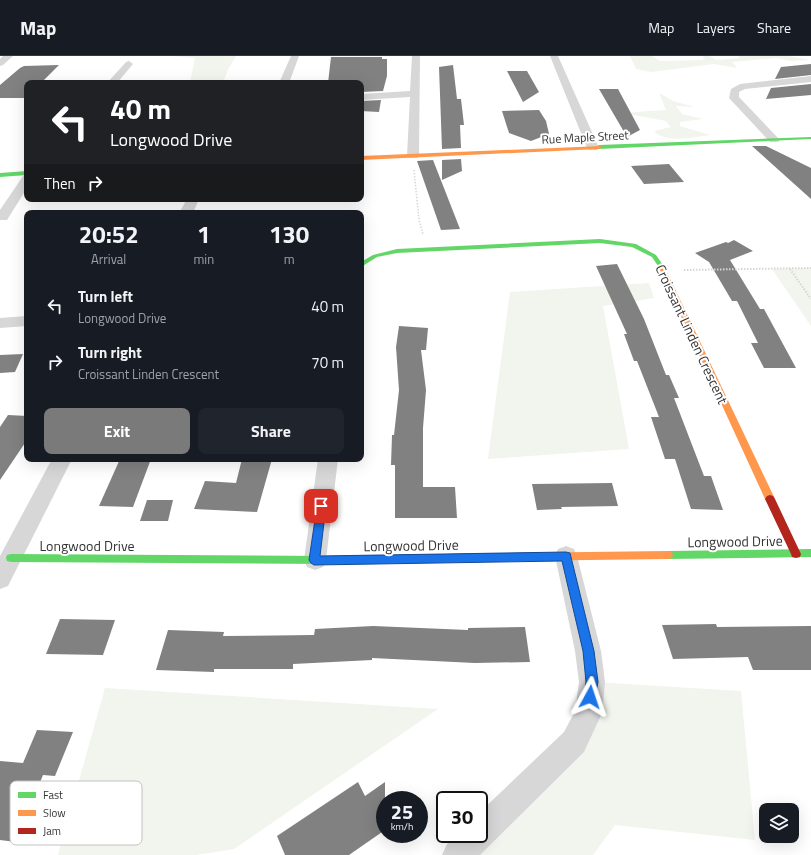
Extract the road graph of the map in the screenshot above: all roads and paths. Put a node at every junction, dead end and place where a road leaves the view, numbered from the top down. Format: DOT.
graph roads {
  1 [pos="9,56"];
  2 [pos="296,56"];
  3 [pos="416,56"];
  4 [pos="554,56"];
  5 [pos="0,63"];
  6 [pos="129,64"];
  7 [pos="811,78"];
  8 [pos="115,80"];
  9 [pos="285,80"];
  10 [pos="415,94"];
  11 [pos="364,97"];
  12 [pos="811,138"];
  13 [pos="774,140"];
  14 [pos="593,148"];
  15 [pos="413,156"];
  16 [pos="364,158"];
  17 [pos="413,168"];
  18 [pos="24,173"];
  19 [pos="0,174"];
  20 [pos="24,184"];
  21 [pos="2,217"];
  22 [pos="427,250"];
  23 [pos="364,262"];
  24 [pos="811,268"];
  25 [pos="789,269"];
  26 [pos="663,270"];
  27 [pos="811,299"];
  28 [pos="24,321"];
  29 [pos="0,323"];
  30 [pos="60,462"];
  31 [pos="328,462"];
  32 [pos="796,554"];
  33 [pos="811,554"];
  34 [pos="566,556"];
  35 [pos="11,558"];
  36 [pos="314,560"];
  37 [pos="0,579"];
  38 [pos="458,855"];
  1 -- 5 [label="street"];
  2 -- 9 [label="street"];
  3 -- 10 [label="street"];
  4 -- 14 [label="street"];
  6 -- 8 [label="street"];
  7 -- 13 [label="street"];
  10 -- 11 [label="street"];
  10 -- 15 [label="street"];
  12 -- 13 [label="street, Rue Maple Street"];
  13 -- 14 [label="street, Rue Maple Street"];
  14 -- 15 [label="street, Rue Maple Street"];
  15 -- 16 [label="street, Rue Maple Street"];
  17 -- 22 [label="path"];
  18 -- 19 [label="street"];
  20 -- 21 [label="street"];
  22 -- 23 [label="street, Croissant Linden Crescent"];
  22 -- 26 [label="street, Croissant Linden Crescent"];
  24 -- 25 [label="path"];
  25 -- 26 [label="path"];
  25 -- 27 [label="path"];
  26 -- 32 [label="street, Croissant Linden Crescent"];
  28 -- 29 [label="street"];
  30 -- 35 [label="street"];
  31 -- 36 [label="street"];
  32 -- 33 [label="street, Longwood Drive"];
  32 -- 34 [label="street, Longwood Drive"];
  34 -- 36 [label="street, Longwood Drive"];
  34 -- 38 [label="street"];
  35 -- 36 [label="street, Longwood Drive"];
  35 -- 37 [label="street"];
}
